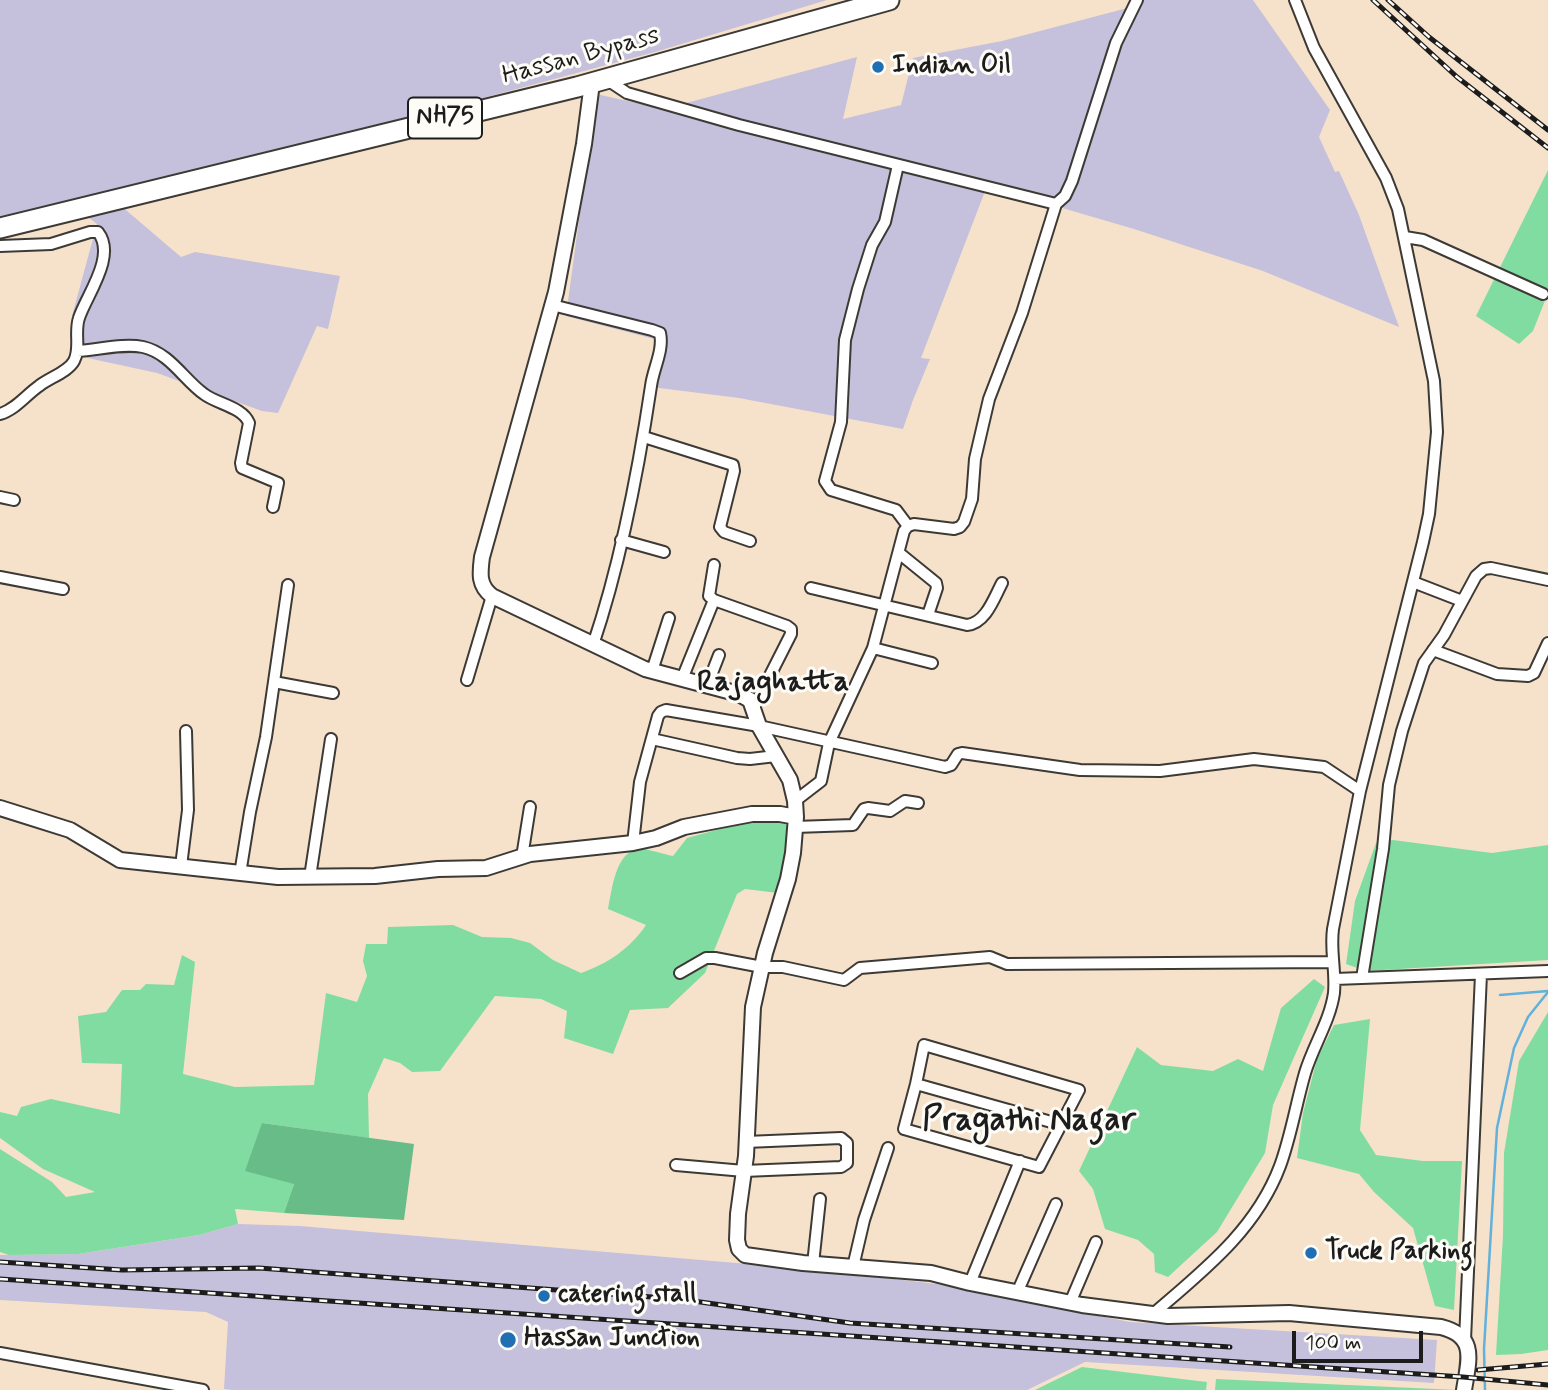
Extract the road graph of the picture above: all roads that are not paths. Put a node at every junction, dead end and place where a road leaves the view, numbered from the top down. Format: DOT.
graph roads {
  1 [pos="889,0"];
  2 [pos="1137,0"];
  3 [pos="1296,0"];
  4 [pos="599,81"];
  5 [pos="898,165"];
  6 [pos="1056,204"];
  7 [pos="0,228"];
  8 [pos="1405,237"];
  9 [pos="0,246"];
  10 [pos="1543,294"];
  11 [pos="552,305"];
  12 [pos="77,351"];
  13 [pos="0,414"];
  14 [pos="644,437"];
  15 [pos="0,498"];
  16 [pos="14,500"];
  17 [pos="273,507"];
  18 [pos="908,526"];
  19 [pos="621,540"];
  20 [pos="750,541"];
  21 [pos="664,552"];
  22 [pos="899,553"];
  23 [pos="714,565"];
  24 [pos="0,577"];
  25 [pos="1548,580"];
  26 [pos="1413,582"];
  27 [pos="1002,583"];
  28 [pos="288,585"];
  29 [pos="811,587"];
  30 [pos="63,589"];
  31 [pos="492,596"];
  32 [pos="714,600"];
  33 [pos="1462,601"];
  34 [pos="886,606"];
  35 [pos="928,615"];
  36 [pos="669,618"];
  37 [pos="1548,643"];
  38 [pos="593,645"];
  39 [pos="873,648"];
  40 [pos="1433,650"];
  41 [pos="719,655"];
  42 [pos="932,663"];
  43 [pos="652,671"];
  44 [pos="682,679"];
  45 [pos="467,680"];
  46 [pos="274,682"];
  47 [pos="707,686"];
  48 [pos="333,693"];
  49 [pos="753,709"];
  50 [pos="759,726"];
  51 [pos="186,731"];
  52 [pos="331,738"];
  53 [pos="652,739"];
  54 [pos="829,743"];
  55 [pos="776,756"];
  56 [pos="1360,791"];
  57 [pos="795,801"];
  58 [pos="918,803"];
  59 [pos="530,807"];
  60 [pos="0,808"];
  61 [pos="795,822"];
  62 [pos="633,843"];
  63 [pos="522,857"];
  64 [pos="181,866"];
  65 [pos="240,874"];
  66 [pos="310,877"];
  67 [pos="1333,962"];
  68 [pos="762,967"];
  69 [pos="1548,971"];
  70 [pos="680,973"];
  71 [pos="1481,974"];
  72 [pos="1362,978"];
  73 [pos="1335,979"];
  74 [pos="916,1084"];
  75 [pos="1062,1125"];
  76 [pos="747,1142"];
  77 [pos="888,1148"];
  78 [pos="1020,1161"];
  79 [pos="676,1165"];
  80 [pos="744,1171"];
  81 [pos="820,1199"];
  82 [pos="1056,1204"];
  83 [pos="1096,1242"];
  84 [pos="813,1264"];
  85 [pos="853,1267"];
  86 [pos="970,1283"];
  87 [pos="1017,1293"];
  88 [pos="1070,1303"];
  89 [pos="1153,1314"];
  90 [pos="1465,1340"];
  91 [pos="1,1356"];
  92 [pos="203,1390"];
  93 [pos="1464,1390"];
  1 -- 4 [label="highway, Hassan Bypass / NH75"];
  2 -- 6 [label="street"];
  3 -- 8 [label="street"];
  4 -- 5 [label="street"];
  4 -- 7 [label="highway, Hassan Bypass / NH75"];
  4 -- 11 [label="street"];
  5 -- 6 [label="street"];
  5 -- 18 [label="street"];
  6 -- 18 [label="street"];
  8 -- 10 [label="street"];
  8 -- 26 [label="street"];
  9 -- 12 [label="street"];
  11 -- 14 [label="street"];
  11 -- 31 [label="street"];
  12 -- 13 [label="street"];
  12 -- 17 [label="street"];
  14 -- 19 [label="street"];
  14 -- 20 [label="street"];
  15 -- 16 [label="street"];
  18 -- 22 [label="street"];
  19 -- 21 [label="street"];
  19 -- 38 [label="street"];
  22 -- 34 [label="street"];
  22 -- 35 [label="street"];
  23 -- 32 [label="street"];
  24 -- 30 [label="street"];
  25 -- 33 [label="street"];
  26 -- 33 [label="street"];
  26 -- 56 [label="street"];
  27 -- 35 [label="street"];
  28 -- 46 [label="street"];
  29 -- 34 [label="street"];
  31 -- 38 [label="street"];
  31 -- 45 [label="street"];
  32 -- 44 [label="street"];
  32 -- 49 [label="street"];
  33 -- 40 [label="street"];
  34 -- 35 [label="street"];
  34 -- 39 [label="street"];
  36 -- 43 [label="street"];
  37 -- 40 [label="street"];
  38 -- 43 [label="street"];
  39 -- 42 [label="street"];
  39 -- 54 [label="street"];
  40 -- 72 [label="street"];
  41 -- 47 [label="street"];
  43 -- 44 [label="street"];
  44 -- 47 [label="street"];
  46 -- 48 [label="street"];
  46 -- 65 [label="street"];
  47 -- 49 [label="street"];
  49 -- 50 [label="street"];
  50 -- 53 [label="street"];
  50 -- 54 [label="street"];
  50 -- 55 [label="street"];
  51 -- 64 [label="street"];
  52 -- 66 [label="street"];
  53 -- 55 [label="street"];
  53 -- 62 [label="street"];
  54 -- 56 [label="street"];
  54 -- 57 [label="street"];
  55 -- 57 [label="street"];
  56 -- 67 [label="street"];
  57 -- 61 [label="street"];
  58 -- 61 [label="street"];
  59 -- 63 [label="street"];
  60 -- 64 [label="street"];
  61 -- 62 [label="street"];
  61 -- 68 [label="street"];
  62 -- 63 [label="street"];
  63 -- 66 [label="street"];
  64 -- 65 [label="street"];
  65 -- 66 [label="street"];
  67 -- 68 [label="street"];
  67 -- 73 [label="street"];
  68 -- 70 [label="street"];
  68 -- 76 [label="street"];
  69 -- 71 [label="street"];
  71 -- 72 [label="street"];
  71 -- 90 [label="street"];
  72 -- 73 [label="street"];
  73 -- 89 [label="street"];
  74 -- 75 [label="street"];
  74 -- 75 [label="street"];
  74 -- 78 [label="street"];
  75 -- 78 [label="street"];
  76 -- 80 [label="street"];
  76 -- 80 [label="street"];
  77 -- 85 [label="street"];
  78 -- 86 [label="street"];
  79 -- 80 [label="street"];
  80 -- 84 [label="street"];
  81 -- 84 [label="street"];
  82 -- 87 [label="street"];
  83 -- 88 [label="street"];
  84 -- 85 [label="street"];
  85 -- 86 [label="street"];
  86 -- 87 [label="street"];
  87 -- 88 [label="street"];
  88 -- 89 [label="street"];
  89 -- 90 [label="street"];
  90 -- 93 [label="street"];
  91 -- 92 [label="street"];
}
